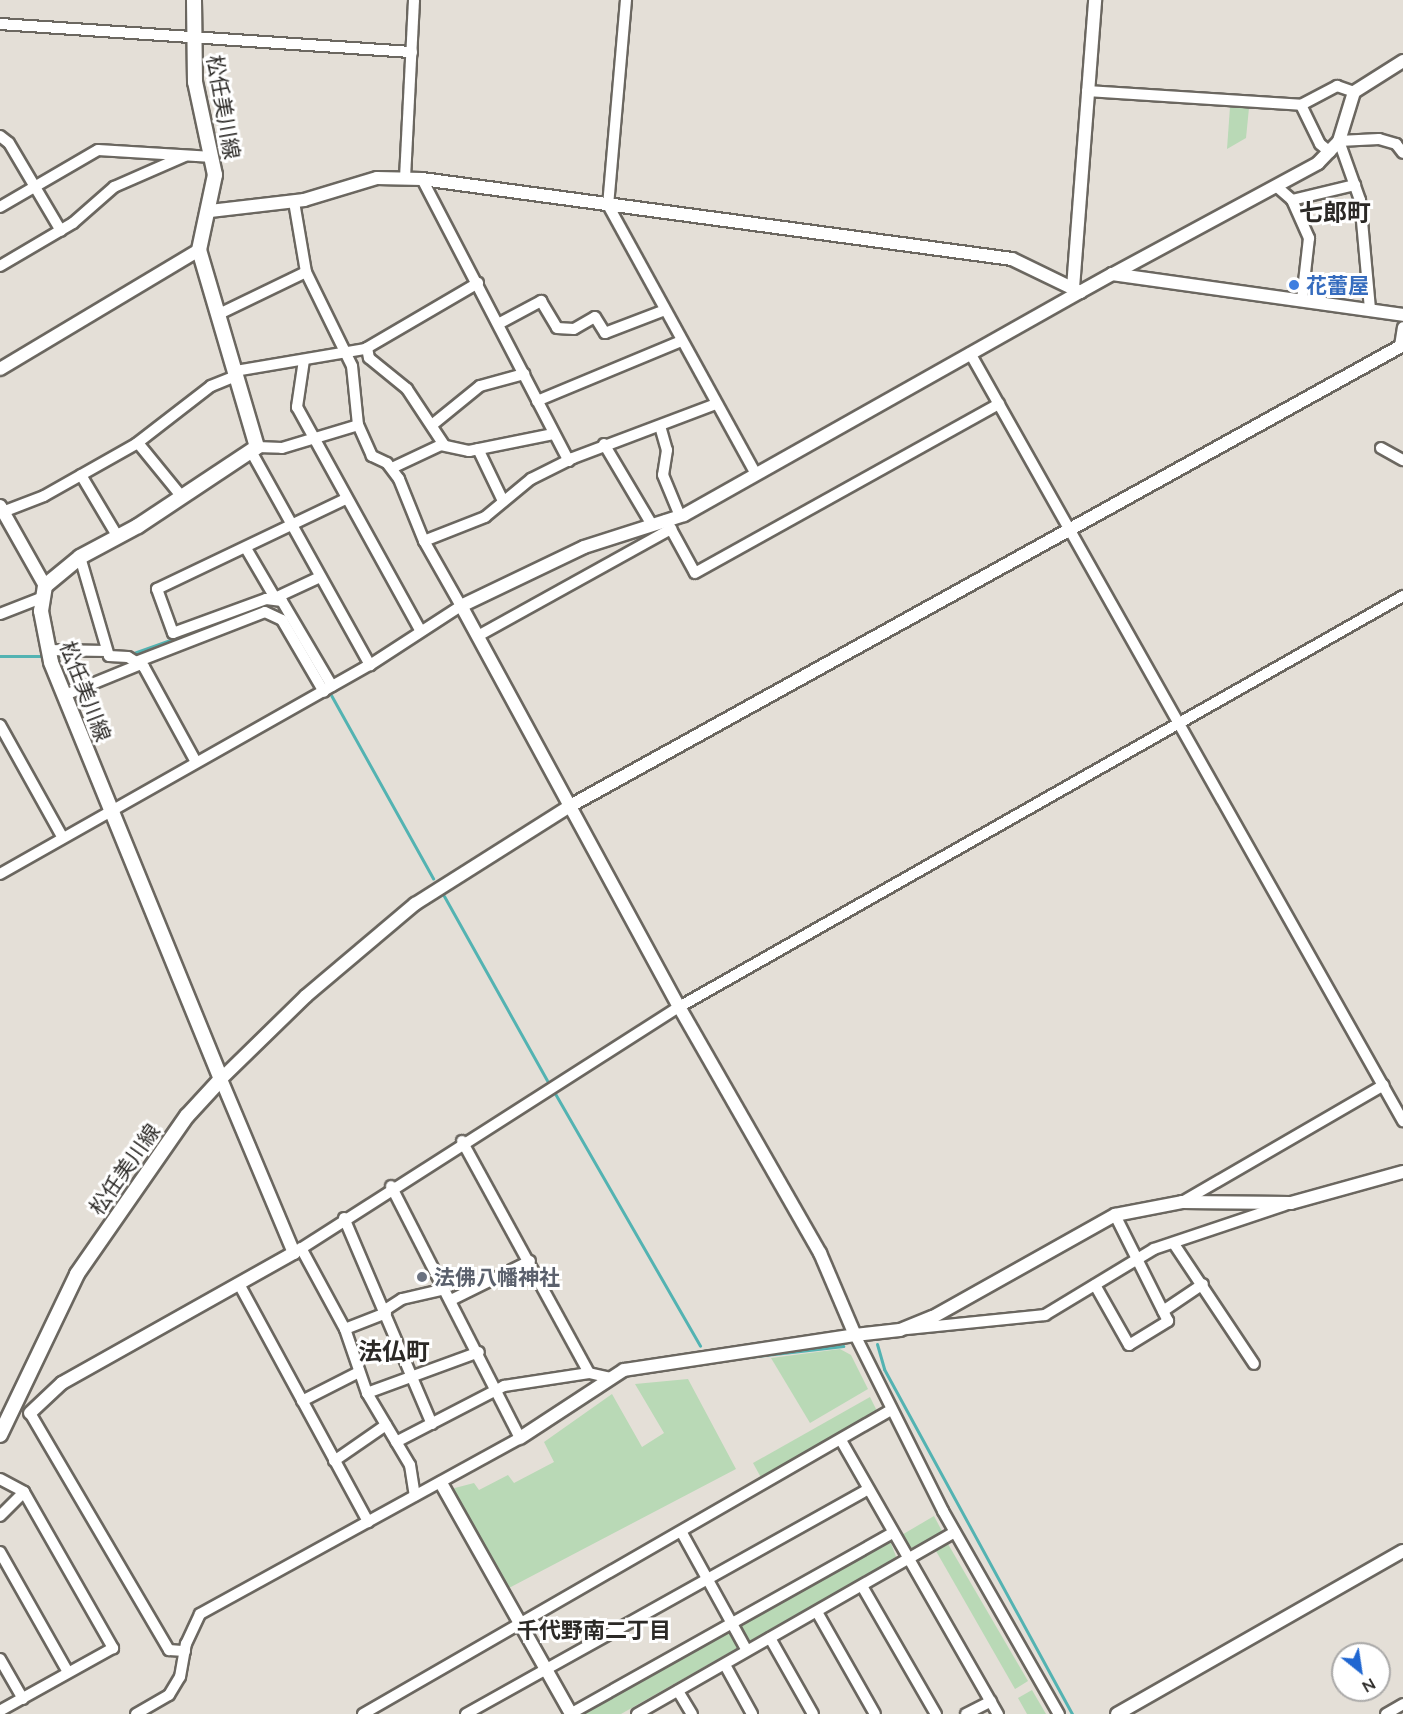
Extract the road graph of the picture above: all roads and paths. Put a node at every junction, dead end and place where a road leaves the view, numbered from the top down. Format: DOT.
graph roads {
  1 [pos="194,0"];
  2 [pos="414,0"];
  3 [pos="626,0"];
  4 [pos="1095,0"];
  5 [pos="0,24"];
  6 [pos="193,36"];
  7 [pos="412,52"];
  8 [pos="1403,61"];
  9 [pos="1087,92"];
  10 [pos="1354,92"];
  11 [pos="1301,105"];
  12 [pos="1339,141"];
  13 [pos="3,143"];
  14 [pos="1330,152"];
  15 [pos="1403,153"];
  16 [pos="188,154"];
  17 [pos="213,157"];
  18 [pos="405,178"];
  19 [pos="422,179"];
  20 [pos="1355,185"];
  21 [pos="1276,186"];
  22 [pos="35,189"];
  23 [pos="1292,201"];
  24 [pos="294,202"];
  25 [pos="608,205"];
  26 [pos="0,207"];
  27 [pos="210,211"];
  28 [pos="60,231"];
  29 [pos="199,250"];
  30 [pos="0,266"];
  31 [pos="306,272"];
  32 [pos="1112,274"];
  33 [pos="478,282"];
  34 [pos="1077,290"];
  35 [pos="1302,299"];
  36 [pos="1370,309"];
  37 [pos="664,310"];
  38 [pos="221,313"];
  39 [pos="1403,315"];
  40 [pos="501,323"];
  41 [pos="1403,327"];
  42 [pos="681,341"];
  43 [pos="1401,345"];
  44 [pos="367,348"];
  45 [pos="970,353"];
  46 [pos="346,355"];
  47 [pos="304,360"];
  48 [pos="0,369"];
  49 [pos="236,374"];
  50 [pos="524,374"];
  51 [pos="537,401"];
  52 [pos="716,404"];
  53 [pos="999,404"];
  54 [pos="358,425"];
  55 [pos="432,425"];
  56 [pos="660,426"];
  57 [pos="553,434"];
  58 [pos="312,439"];
  59 [pos="138,443"];
  60 [pos="604,444"];
  61 [pos="444,446"];
  62 [pos="1381,448"];
  63 [pos="478,449"];
  64 [pos="254,450"];
  65 [pos="569,460"];
  66 [pos="1403,460"];
  67 [pos="392,468"];
  68 [pos="756,474"];
  69 [pos="81,475"];
  70 [pos="182,497"];
  71 [pos="346,499"];
  72 [pos="503,501"];
  73 [pos="1,510"];
  74 [pos="680,516"];
  75 [pos="652,525"];
  76 [pos="668,525"];
  77 [pos="1068,527"];
  78 [pos="292,529"];
  79 [pos="118,537"];
  80 [pos="424,541"];
  81 [pos="248,550"];
  82 [pos="80,556"];
  83 [pos="320,577"];
  84 [pos="43,592"];
  85 [pos="1403,596"];
  86 [pos="275,598"];
  87 [pos="461,606"];
  88 [pos="0,614"];
  89 [pos="420,630"];
  90 [pos="478,636"];
  91 [pos="175,639"];
  92 [pos="108,651"];
  93 [pos="48,654"];
  94 [pos="138,663"];
  95 [pos="370,665"];
  96 [pos="328,689"];
  97 [pos="65,695"];
  98 [pos="1178,723"];
  99 [pos="0,725"];
  100 [pos="196,762"];
  101 [pos="570,806"];
  102 [pos="110,812"];
  103 [pos="63,838"];
  104 [pos="0,873"];
  105 [pos="679,1007"];
  106 [pos="221,1079"];
  107 [pos="1384,1085"];
  108 [pos="1403,1121"];
  109 [pos="462,1141"];
  110 [pos="1403,1172"];
  111 [pos="391,1186"];
  112 [pos="1182,1202"];
  113 [pos="1291,1203"];
  114 [pos="1115,1215"];
  115 [pos="344,1218"];
  116 [pos="1174,1244"];
  117 [pos="297,1251"];
  118 [pos="1139,1258"];
  119 [pos="530,1261"];
  120 [pos="239,1284"];
  121 [pos="1203,1284"];
  122 [pos="1095,1285"];
  123 [pos="445,1288"];
  124 [pos="451,1300"];
  125 [pos="386,1311"];
  126 [pos="1163,1311"];
  127 [pos="345,1329"];
  128 [pos="900,1330"];
  129 [pos="855,1335"];
  130 [pos="479,1352"];
  131 [pos="1254,1364"];
  132 [pos="359,1372"];
  133 [pos="589,1373"];
  134 [pos="412,1375"];
  135 [pos="611,1378"];
  136 [pos="495,1390"];
  137 [pos="367,1393"];
  138 [pos="302,1401"];
  139 [pos="889,1411"];
  140 [pos="30,1413"];
  141 [pos="432,1424"];
  142 [pos="386,1425"];
  143 [pos="0,1435"];
  144 [pos="520,1438"];
  145 [pos="396,1442"];
  146 [pos="842,1442"];
  147 [pos="334,1461"];
  148 [pos="0,1479"];
  149 [pos="441,1483"];
  150 [pos="868,1489"];
  151 [pos="24,1491"];
  152 [pos="415,1496"];
  153 [pos="0,1516"];
  154 [pos="368,1522"];
  155 [pos="955,1532"];
  156 [pos="681,1533"];
  157 [pos="893,1533"];
  158 [pos="1403,1551"];
  159 [pos="0,1552"];
  160 [pos="908,1561"];
  161 [pos="707,1578"];
  162 [pos="862,1586"];
  163 [pos="817,1612"];
  164 [pos="730,1621"];
  165 [pos="520,1625"];
  166 [pos="770,1638"];
  167 [pos="746,1649"];
  168 [pos="185,1651"];
  169 [pos="0,1659"];
  170 [pos="725,1665"];
  171 [pos="545,1669"];
  172 [pos="68,1672"];
  173 [pos="678,1691"];
  174 [pos="23,1699"];
  175 [pos="991,1701"];
  176 [pos="1403,1704"];
  177 [pos="155,1709"];
  178 [pos="0,1711"];
  179 [pos="136,1714"];
  180 [pos="363,1714"];
  181 [pos="466,1714"];
  182 [pos="570,1714"];
  183 [pos="637,1714"];
  184 [pos="692,1714"];
  185 [pos="753,1714"];
  186 [pos="813,1714"];
  187 [pos="875,1714"];
  188 [pos="936,1714"];
  189 [pos="966,1714"];
  190 [pos="998,1714"];
  191 [pos="1059,1714"];
  192 [pos="1117,1714"];
  193 [pos="1386,1714"];
  1 -- 6 [label="main road, 松任美川線"];
  2 -- 7 [label="street"];
  3 -- 25 [label="street"];
  4 -- 9 [label="street"];
  5 -- 6 [label="street"];
  6 -- 7 [label="street"];
  6 -- 17 [label="main road, 松任美川線"];
  7 -- 18 [label="street"];
  8 -- 10 [label="street"];
  9 -- 11 [label="street"];
  9 -- 34 [label="street"];
  10 -- 11 [label="street"];
  10 -- 12 [label="street"];
  11 -- 14 [label="street"];
  12 -- 14 [label="street"];
  12 -- 15 [label="street"];
  12 -- 20 [label="street"];
  13 -- 22 [label="street"];
  14 -- 21 [label="street"];
  16 -- 17 [label="street"];
  16 -- 22 [label="street"];
  16 -- 28 [label="street"];
  17 -- 27 [label="main road, 松任美川線"];
  18 -- 19 [label="street"];
  18 -- 24 [label="street"];
  19 -- 25 [label="street"];
  19 -- 33 [label="street"];
  20 -- 23 [label="street"];
  20 -- 36 [label="street"];
  21 -- 23 [label="street"];
  21 -- 32 [label="street"];
  22 -- 26 [label="street"];
  22 -- 28 [label="street"];
  23 -- 35 [label="street"];
  24 -- 27 [label="street"];
  24 -- 31 [label="street"];
  25 -- 34 [label="street"];
  25 -- 37 [label="street"];
  27 -- 29 [label="main road, 松任美川線"];
  28 -- 30 [label="street"];
  29 -- 38 [label="main road"];
  29 -- 48 [label="street"];
  31 -- 38 [label="street"];
  31 -- 46 [label="street"];
  32 -- 34 [label="street"];
  32 -- 35 [label="street"];
  33 -- 40 [label="street"];
  33 -- 44 [label="street"];
  34 -- 45 [label="street"];
  35 -- 36 [label="street"];
  36 -- 39 [label="street"];
  37 -- 40 [label="street"];
  37 -- 42 [label="street"];
  38 -- 49 [label="main road"];
  40 -- 50 [label="street"];
  41 -- 43 [label="street"];
  42 -- 51 [label="street"];
  42 -- 52 [label="street"];
  43 -- 77 [label="street"];
  44 -- 46 [label="street"];
  44 -- 55 [label="street"];
  45 -- 53 [label="street"];
  45 -- 68 [label="street"];
  46 -- 47 [label="street"];
  46 -- 54 [label="street"];
  47 -- 49 [label="street"];
  47 -- 58 [label="street"];
  49 -- 59 [label="street"];
  49 -- 64 [label="main road"];
  50 -- 51 [label="street"];
  50 -- 55 [label="street"];
  51 -- 57 [label="street"];
  52 -- 56 [label="street"];
  52 -- 68 [label="street"];
  53 -- 76 [label="street"];
  53 -- 77 [label="street"];
  54 -- 58 [label="street"];
  54 -- 67 [label="street"];
  55 -- 61 [label="street"];
  56 -- 60 [label="street"];
  56 -- 74 [label="street"];
  57 -- 63 [label="street"];
  57 -- 65 [label="street"];
  58 -- 64 [label="street"];
  58 -- 71 [label="street"];
  59 -- 69 [label="street"];
  59 -- 70 [label="street"];
  60 -- 65 [label="street"];
  60 -- 75 [label="street"];
  61 -- 63 [label="street"];
  61 -- 67 [label="street"];
  62 -- 66 [label="street"];
  63 -- 72 [label="street"];
  64 -- 70 [label="main road"];
  64 -- 78 [label="street"];
  65 -- 72 [label="street"];
  67 -- 80 [label="street"];
  68 -- 74 [label="street"];
  69 -- 73 [label="street"];
  69 -- 79 [label="street"];
  70 -- 79 [label="main road"];
  71 -- 78 [label="street"];
  71 -- 89 [label="street"];
  72 -- 80 [label="street"];
  73 -- 84 [label="street"];
  74 -- 76 [label="street"];
  75 -- 76 [label="street"];
  75 -- 87 [label="street"];
  76 -- 90 [label="street"];
  77 -- 98 [label="street"];
  77 -- 101 [label="street"];
  78 -- 81 [label="street"];
  78 -- 83 [label="street"];
  79 -- 82 [label="main road"];
  80 -- 87 [label="street"];
  81 -- 86 [label="street"];
  81 -- 91 [label="street"];
  82 -- 84 [label="main road"];
  82 -- 92 [label="street"];
  83 -- 86 [label="street"];
  83 -- 95 [label="street"];
  84 -- 88 [label="street"];
  84 -- 93 [label="main road, 松任美川線"];
  85 -- 98 [label="street"];
  86 -- 91 [label="street"];
  86 -- 96 [label="street"];
  87 -- 89 [label="street"];
  87 -- 90 [label="street"];
  89 -- 95 [label="street"];
  90 -- 101 [label="street"];
  91 -- 94 [label="street"];
  91 -- 96 [label="street"];
  92 -- 93 [label="street"];
  92 -- 94 [label="street"];
  93 -- 97 [label="main road, 松任美川線"];
  94 -- 97 [label="street"];
  94 -- 100 [label="street"];
  95 -- 96 [label="street"];
  96 -- 100 [label="street"];
  97 -- 102 [label="main road, 松任美川線"];
  98 -- 105 [label="street"];
  98 -- 107 [label="street"];
  99 -- 103 [label="street"];
  100 -- 102 [label="street"];
  101 -- 105 [label="street"];
  101 -- 106 [label="street"];
  102 -- 103 [label="street"];
  102 -- 106 [label="main road, 松任美川線"];
  103 -- 104 [label="street"];
  105 -- 109 [label="street"];
  105 -- 129 [label="street"];
  106 -- 117 [label="street"];
  106 -- 143 [label="main road, 松任美川線"];
  107 -- 108 [label="street"];
  107 -- 112 [label="street"];
  109 -- 111 [label="street"];
  109 -- 119 [label="street"];
  110 -- 113 [label="street"];
  111 -- 115 [label="street"];
  111 -- 123 [label="street"];
  112 -- 113 [label="street"];
  112 -- 114 [label="street"];
  113 -- 116 [label="street"];
  114 -- 118 [label="street"];
  114 -- 128 [label="street"];
  115 -- 117 [label="street"];
  115 -- 125 [label="street"];
  116 -- 118 [label="street"];
  116 -- 121 [label="street"];
  117 -- 120 [label="street"];
  117 -- 127 [label="street"];
  118 -- 122 [label="street"];
  118 -- 126 [label="street"];
  119 -- 124 [label="street"];
  119 -- 133 [label="street"];
  120 -- 138 [label="street"];
  120 -- 140 [label="street"];
  121 -- 126 [label="street"];
  121 -- 131 [label="street"];
  122 -- 126 [label="street"];
  122 -- 128 [label="street"];
  123 -- 124 [label="street"];
  123 -- 125 [label="street"];
  124 -- 130 [label="street"];
  125 -- 127 [label="street"];
  125 -- 134 [label="street"];
  127 -- 132 [label="street"];
  128 -- 129 [label="street"];
  129 -- 135 [label="street"];
  129 -- 139 [label="street"];
  130 -- 134 [label="street"];
  130 -- 136 [label="street"];
  132 -- 137 [label="street"];
  132 -- 138 [label="street"];
  133 -- 135 [label="street"];
  133 -- 136 [label="street"];
  134 -- 137 [label="street"];
  134 -- 141 [label="street"];
  135 -- 144 [label="street"];
  136 -- 141 [label="street"];
  136 -- 144 [label="street"];
  137 -- 142 [label="street"];
  138 -- 147 [label="street"];
  139 -- 146 [label="street"];
  139 -- 155 [label="street"];
  140 -- 168 [label="street"];
  141 -- 145 [label="street"];
  142 -- 145 [label="street"];
  142 -- 147 [label="street"];
  144 -- 149 [label="street"];
  145 -- 152 [label="street"];
  146 -- 150 [label="street"];
  146 -- 156 [label="street"];
  147 -- 154 [label="street"];
  148 -- 151 [label="street"];
  149 -- 152 [label="street"];
  149 -- 165 [label="street"];
  150 -- 157 [label="street"];
  150 -- 161 [label="street"];
  151 -- 153 [label="street"];
  151 -- 172 [label="street"];
  152 -- 154 [label="street"];
  154 -- 168 [label="street"];
  155 -- 160 [label="street"];
  155 -- 191 [label="street"];
  156 -- 161 [label="street"];
  156 -- 165 [label="street"];
  157 -- 160 [label="street"];
  157 -- 164 [label="street"];
  158 -- 192 [label="street"];
  159 -- 172 [label="street"];
  160 -- 162 [label="street"];
  160 -- 175 [label="street"];
  161 -- 164 [label="street"];
  161 -- 171 [label="street"];
  162 -- 163 [label="street"];
  162 -- 188 [label="street"];
  163 -- 166 [label="street"];
  163 -- 187 [label="street"];
  164 -- 167 [label="street"];
  164 -- 182 [label="street"];
  165 -- 171 [label="street"];
  165 -- 180 [label="street"];
  166 -- 167 [label="street"];
  166 -- 186 [label="street"];
  167 -- 170 [label="street"];
  168 -- 177 [label="street"];
  169 -- 174 [label="street"];
  170 -- 173 [label="street"];
  170 -- 185 [label="street"];
  171 -- 181 [label="street"];
  171 -- 182 [label="street"];
  172 -- 174 [label="street"];
  173 -- 183 [label="street"];
  173 -- 184 [label="street"];
  174 -- 178 [label="street"];
  175 -- 189 [label="street"];
  175 -- 190 [label="street"];
  176 -- 193 [label="street"];
  177 -- 179 [label="street"];
}
